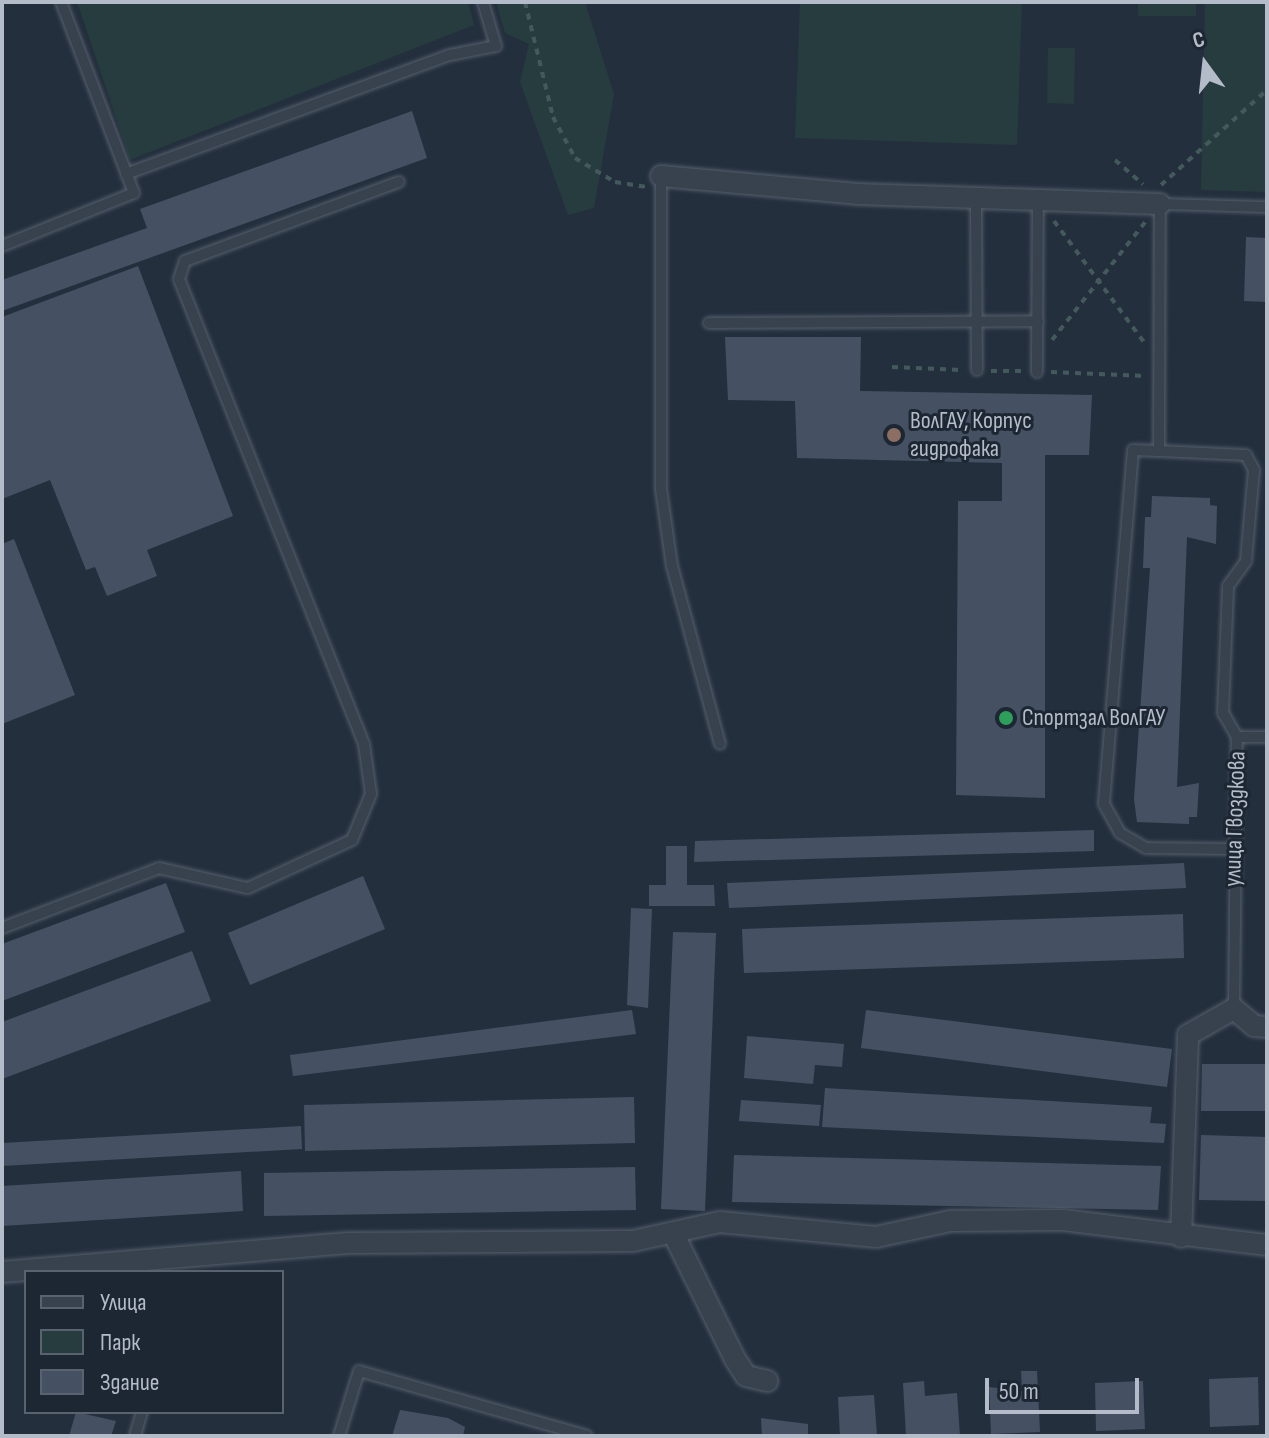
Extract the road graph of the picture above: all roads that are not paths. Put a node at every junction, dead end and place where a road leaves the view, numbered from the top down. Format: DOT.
graph roads {
  1 [pos="61,2"];
  2 [pos="483,2"];
  3 [pos="126,174"];
  4 [pos="399,182"];
  5 [pos="661,183"];
  6 [pos="1160,195"];
  7 [pos="976,198"];
  8 [pos="1038,200"];
  9 [pos="1267,207"];
  10 [pos="2,246"];
  11 [pos="978,321"];
  12 [pos="1038,321"];
  13 [pos="709,323"];
  14 [pos="1037,366"];
  15 [pos="977,370"];
  16 [pos="1159,451"];
  17 [pos="1237,737"];
  18 [pos="1267,737"];
  19 [pos="720,744"];
  20 [pos="1232,849"];
  21 [pos="2,928"];
  22 [pos="1234,1009"];
  23 [pos="1267,1027"];
  24 [pos="674,1235"];
  25 [pos="1181,1237"];
  26 [pos="1267,1245"];
  27 [pos="166,1263"];
  28 [pos="38,1270"];
  29 [pos="24,1271"];
  30 [pos="2,1272"];
  31 [pos="767,1381"];
  32 [pos="141,1414"];
  33 [pos="135,1436"];
  34 [pos="339,1436"];
  35 [pos="587,1436"];
  1 -- 3 [label="lane"];
  2 -- 3 [label="lane"];
  3 -- 10 [label="lane"];
  4 -- 21 [label="lane"];
  5 -- 7 [label="street"];
  5 -- 19 [label="lane"];
  6 -- 8 [label="street"];
  6 -- 9 [label="lane"];
  6 -- 16 [label="lane"];
  7 -- 8 [label="street"];
  7 -- 11 [label="lane"];
  8 -- 12 [label="lane"];
  11 -- 12 [label="lane"];
  11 -- 13 [label="lane"];
  11 -- 15 [label="lane"];
  12 -- 14 [label="lane"];
  16 -- 17 [label="lane, улица Гвоздкова"];
  16 -- 20 [label="lane"];
  17 -- 18 [label="lane"];
  17 -- 20 [label="lane, улица Гвоздкова"];
  20 -- 22 [label="lane, улица Гвоздкова"];
  22 -- 23 [label="street"];
  22 -- 25 [label="street"];
  24 -- 25 [label="street"];
  24 -- 27 [label="street"];
  24 -- 31 [label="street"];
  25 -- 26 [label="street"];
  27 -- 28 [label="street"];
  29 -- 30 [label="street"];
  32 -- 33 [label="lane"];
  34 -- 35 [label="lane"];
}
